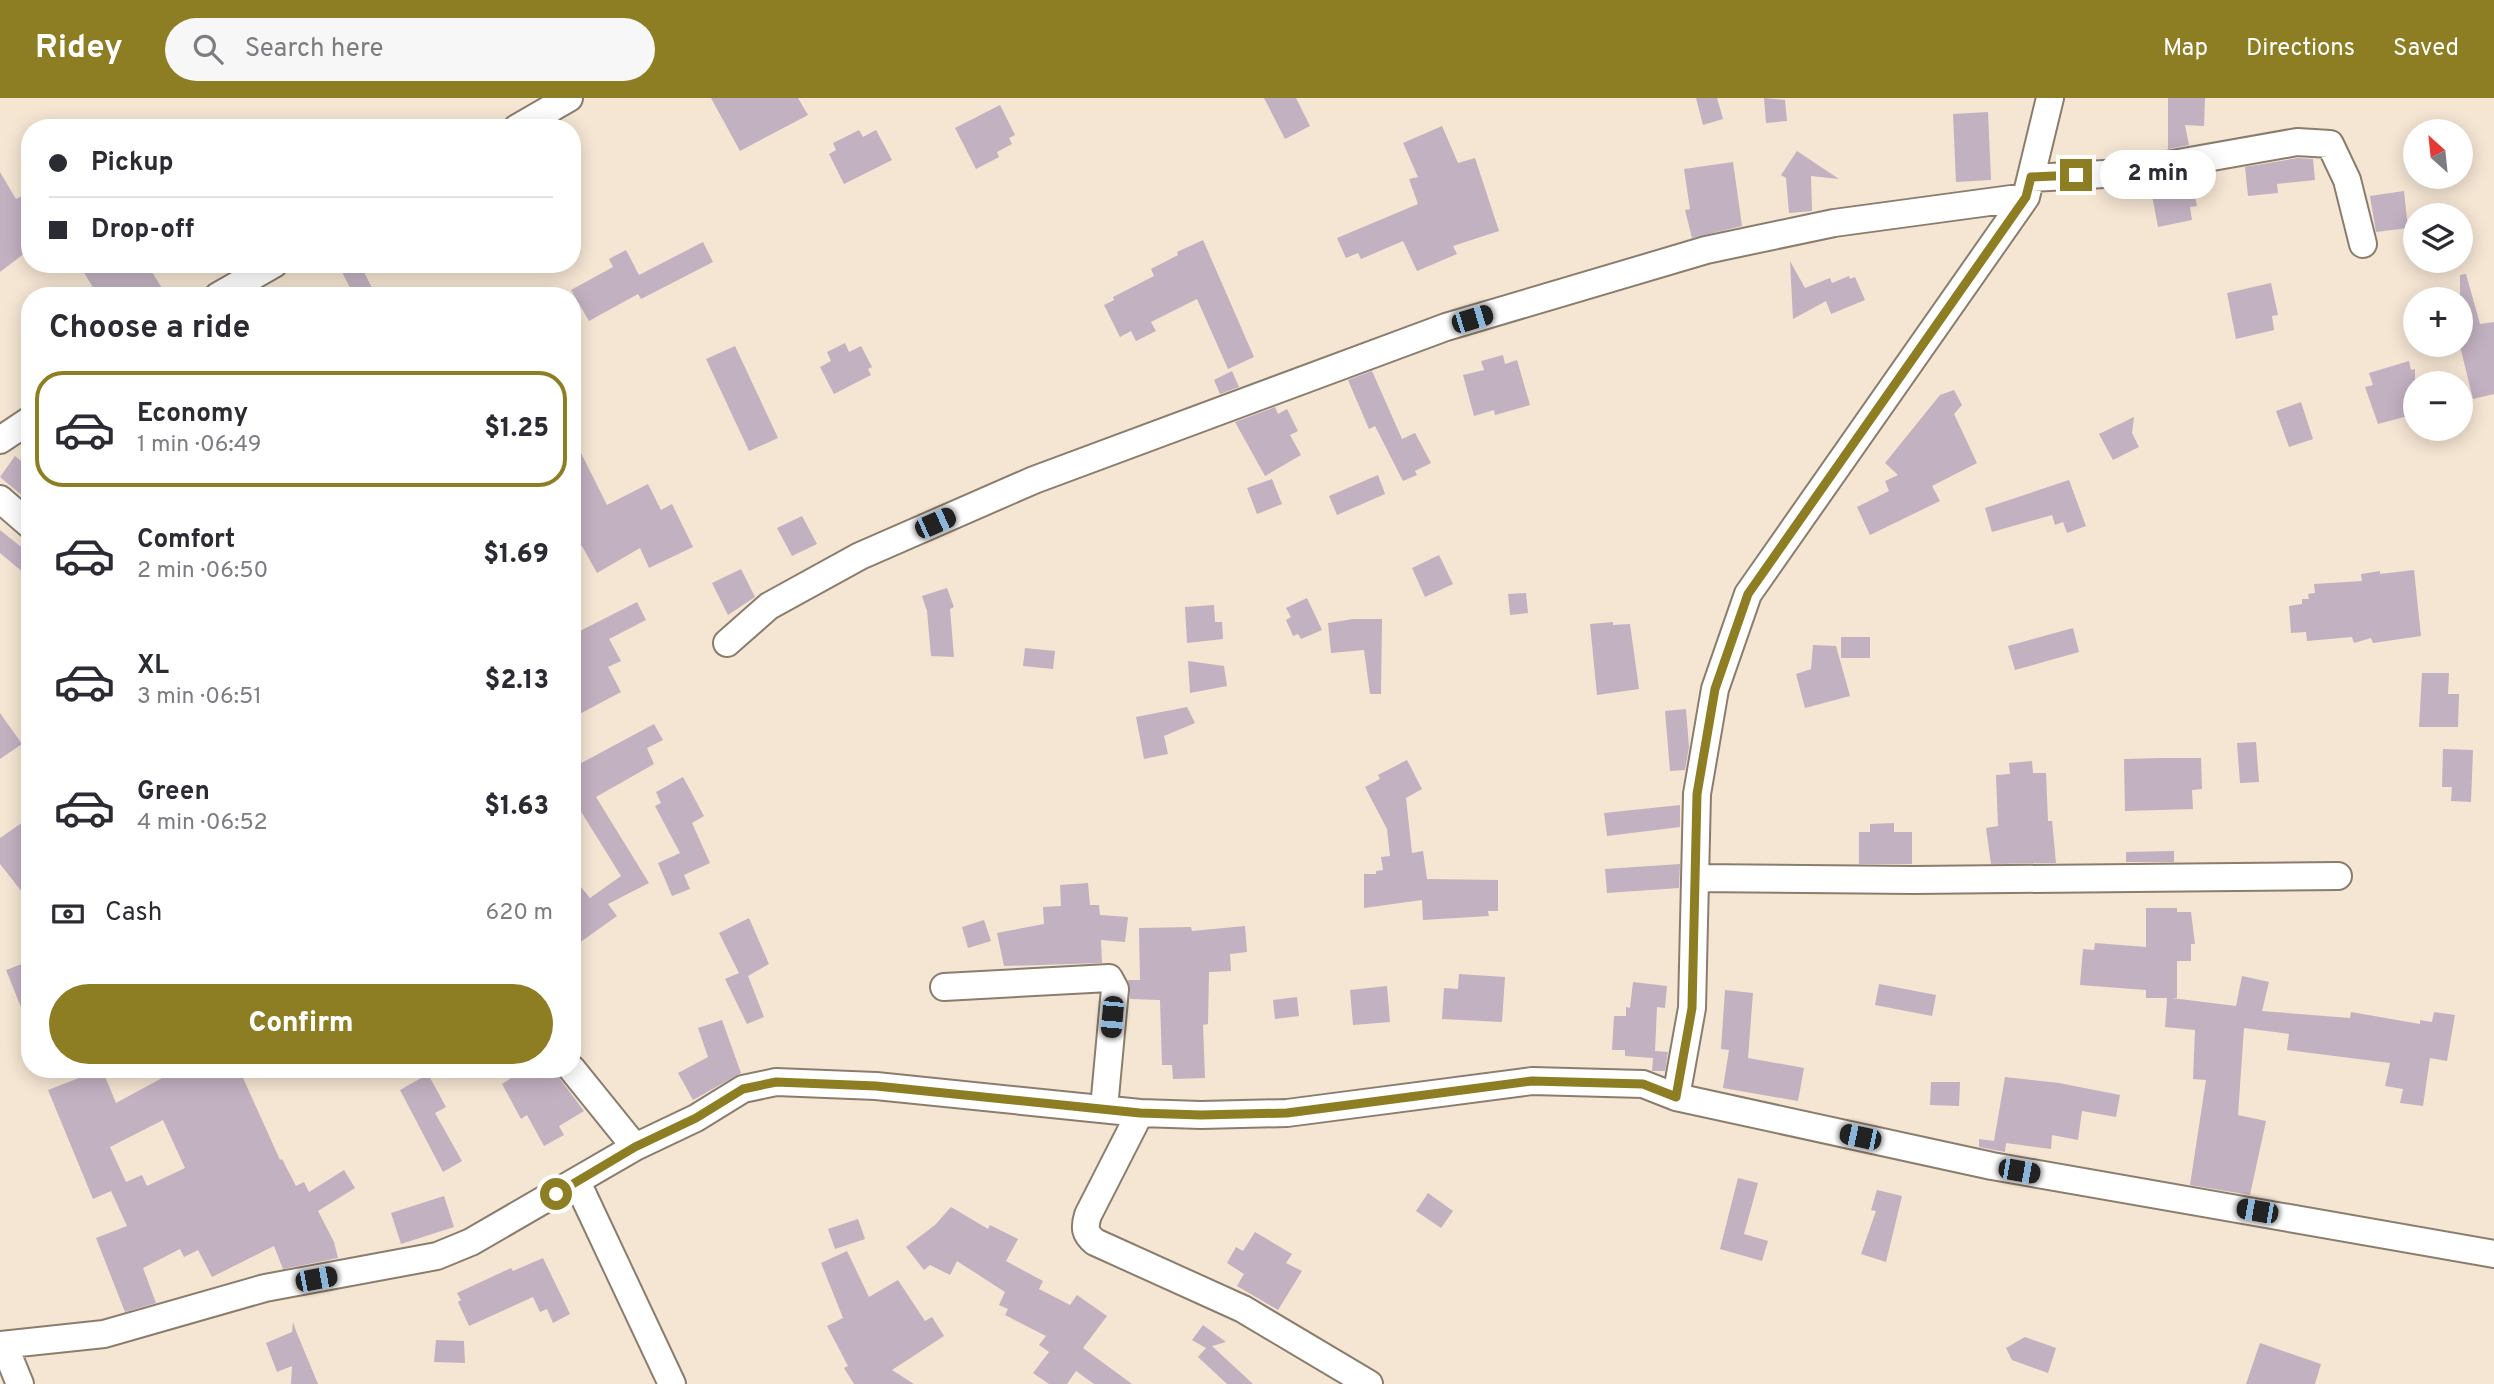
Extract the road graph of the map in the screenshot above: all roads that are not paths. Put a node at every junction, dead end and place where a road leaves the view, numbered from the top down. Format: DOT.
graph roads {
  1 [pos="569,98"];
  2 [pos="2050,98"];
  3 [pos="533,119"];
  4 [pos="2028,187"];
  5 [pos="2363,244"];
  6 [pos="258,273"];
  7 [pos="234,287"];
  8 [pos="21,426"];
  9 [pos="0,440"];
  10 [pos="0,499"];
  11 [pos="21,516"];
  12 [pos="727,643"];
  13 [pos="2338,876"];
  14 [pos="1695,878"];
  15 [pos="944,987"];
  16 [pos="579,1078"];
  17 [pos="1676,1097"];
  18 [pos="1104,1108"];
  19 [pos="1140,1113"];
  20 [pos="635,1147"];
  21 [pos="577,1182"];
  22 [pos="2494,1254"];
  23 [pos="2,1345"];
  24 [pos="20,1384"];
  25 [pos="672,1384"];
  26 [pos="1369,1384"];
  1 -- 3 [label="street"];
  2 -- 4 [label="street"];
  4 -- 5 [label="street"];
  4 -- 12 [label="street"];
  4 -- 14 [label="street"];
  6 -- 7 [label="street"];
  8 -- 9 [label="street"];
  10 -- 11 [label="street"];
  13 -- 14 [label="street"];
  14 -- 17 [label="street"];
  15 -- 18 [label="street"];
  16 -- 20 [label="street"];
  17 -- 19 [label="street"];
  17 -- 22 [label="street"];
  18 -- 19 [label="street"];
  18 -- 20 [label="street"];
  19 -- 26 [label="street"];
  20 -- 21 [label="street"];
  21 -- 23 [label="street"];
  21 -- 25 [label="street"];
  23 -- 24 [label="street"];
}
